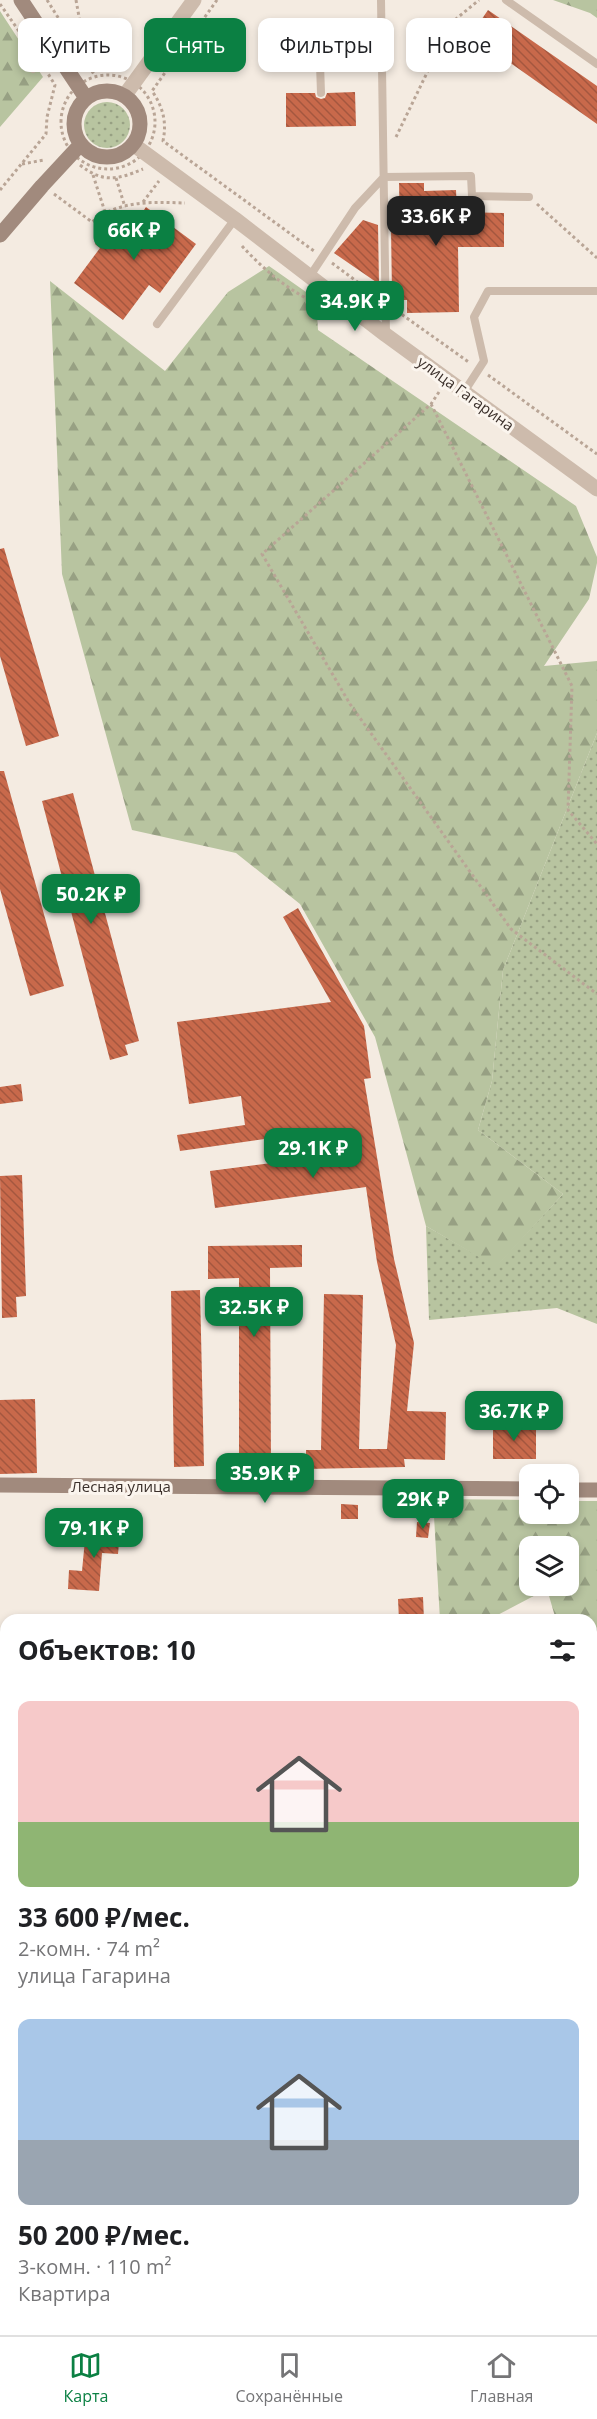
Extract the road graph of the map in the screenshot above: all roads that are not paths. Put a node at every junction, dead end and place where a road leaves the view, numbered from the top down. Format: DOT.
graph roads {
  1 [pos="21,0"];
  2 [pos="194,0"];
  3 [pos="381,0"];
  4 [pos="506,0"];
  5 [pos="33,18"];
  6 [pos="381,18"];
  7 [pos="597,64"];
  8 [pos="69,72"];
  9 [pos="320,72"];
  10 [pos="381,72"];
  11 [pos="82,92"];
  12 [pos="321,93"];
  13 [pos="125,95"];
  14 [pos="76,149"];
  15 [pos="139,149"];
  16 [pos="384,177"];
  17 [pos="529,196"];
  18 [pos="231,224"];
  19 [pos="0,235"];
  20 [pos="310,276"];
  21 [pos="597,291"];
  22 [pos="157,324"];
  23 [pos="386,335"];
  24 [pos="464,392"];
  25 [pos="597,489"];
  26 [pos="0,1485"];
  27 [pos="519,1489"];
  28 [pos="579,1490"];
  29 [pos="597,1490"];
  1 -- 5 [label="main road"];
  2 -- 13 [label="street"];
  3 -- 6 [label="lane"];
  4 -- 7 [label="lane"];
  8 -- 11 [label="main road"];
  9 -- 12 [label="lane"];
  10 -- 16 [label="lane"];
  11 -- 13 [label="main road"];
  11 -- 14 [label="main road"];
  13 -- 15 [label="main road"];
  14 -- 15 [label="main road"];
  14 -- 19 [label="main road"];
  15 -- 18 [label="street, улица Гагарина"];
  16 -- 17 [label="lane"];
  16 -- 20 [label="lane"];
  16 -- 23 [label="lane"];
  18 -- 20 [label="street, улица Гагарина"];
  18 -- 22 [label="lane"];
  20 -- 23 [label="street, улица Гагарина"];
  21 -- 24 [label="lane"];
  23 -- 24 [label="street, улица Гагарина"];
  24 -- 25 [label="street, улица Гагарина"];
  26 -- 27 [label="main road, Лесная улица"];
  28 -- 29 [label="main road"];
}
